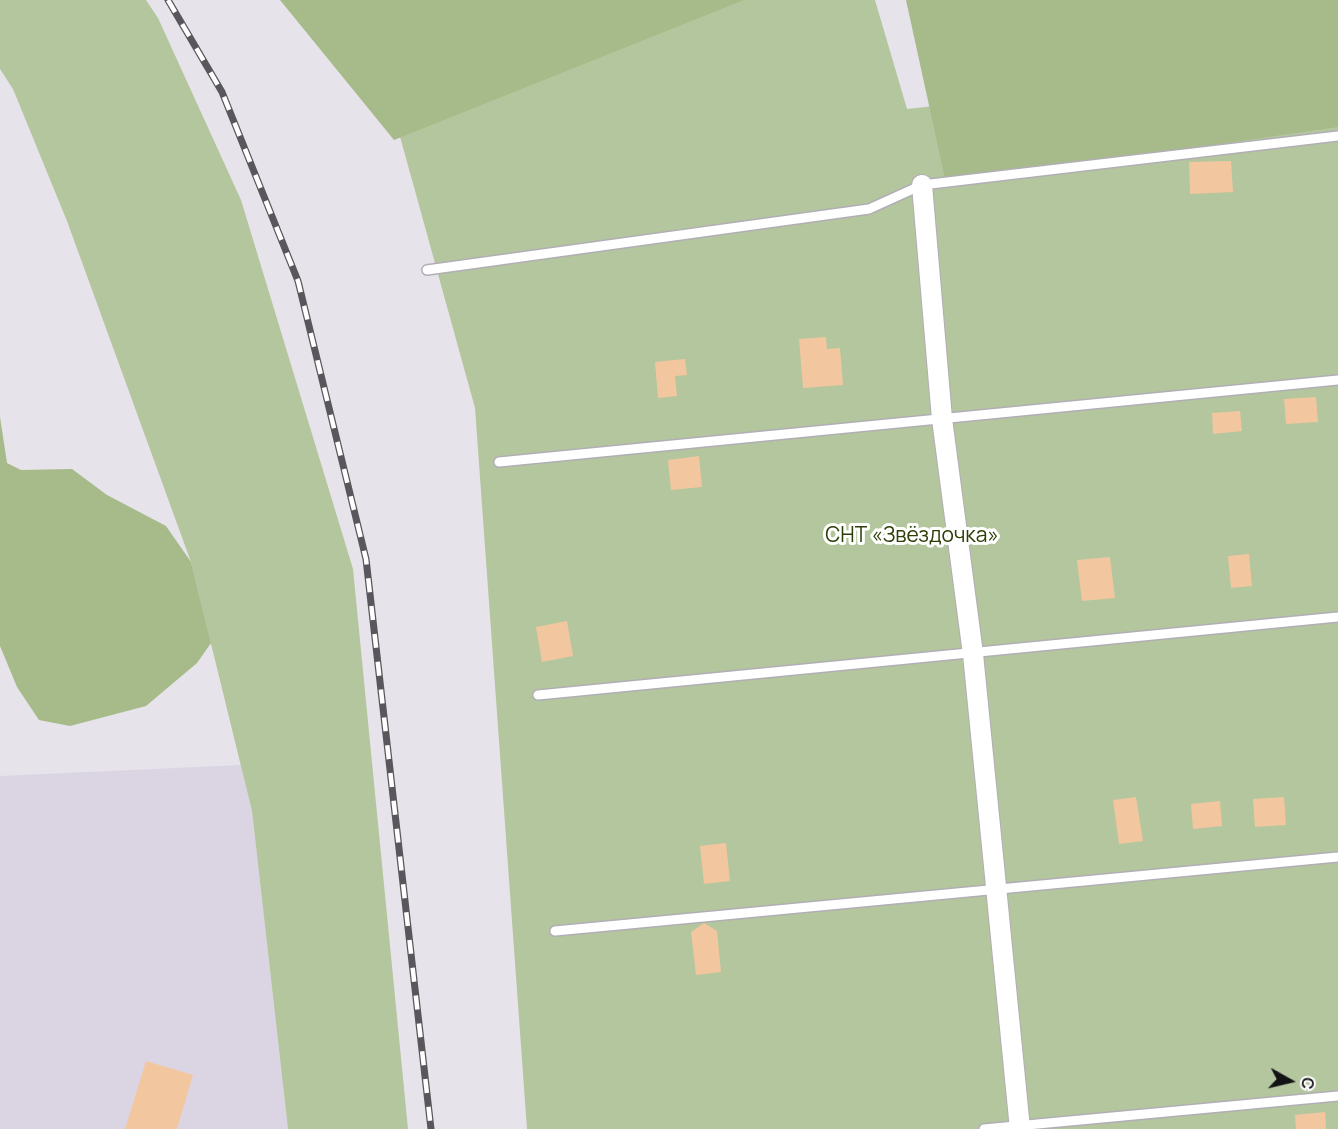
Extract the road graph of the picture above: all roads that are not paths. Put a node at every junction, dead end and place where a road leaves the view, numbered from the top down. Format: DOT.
graph roads {
  1 [pos="1338,136"];
  2 [pos="922,185"];
  3 [pos="427,270"];
  4 [pos="1338,380"];
  5 [pos="942,419"];
  6 [pos="499,462"];
  7 [pos="1338,617"];
  8 [pos="973,654"];
  9 [pos="538,695"];
  10 [pos="1338,857"];
  11 [pos="995,889"];
  12 [pos="555,931"];
  13 [pos="1338,1096"];
  14 [pos="1020,1127"];
  15 [pos="984,1129"];
  1 -- 2 [label="lane"];
  2 -- 3 [label="lane"];
  2 -- 5 [label="street"];
  4 -- 5 [label="lane"];
  5 -- 6 [label="lane"];
  5 -- 8 [label="street"];
  7 -- 8 [label="lane"];
  8 -- 9 [label="lane"];
  8 -- 11 [label="street"];
  10 -- 11 [label="lane"];
  11 -- 12 [label="lane"];
  11 -- 14 [label="street"];
  13 -- 14 [label="lane"];
  14 -- 15 [label="lane"];
}
